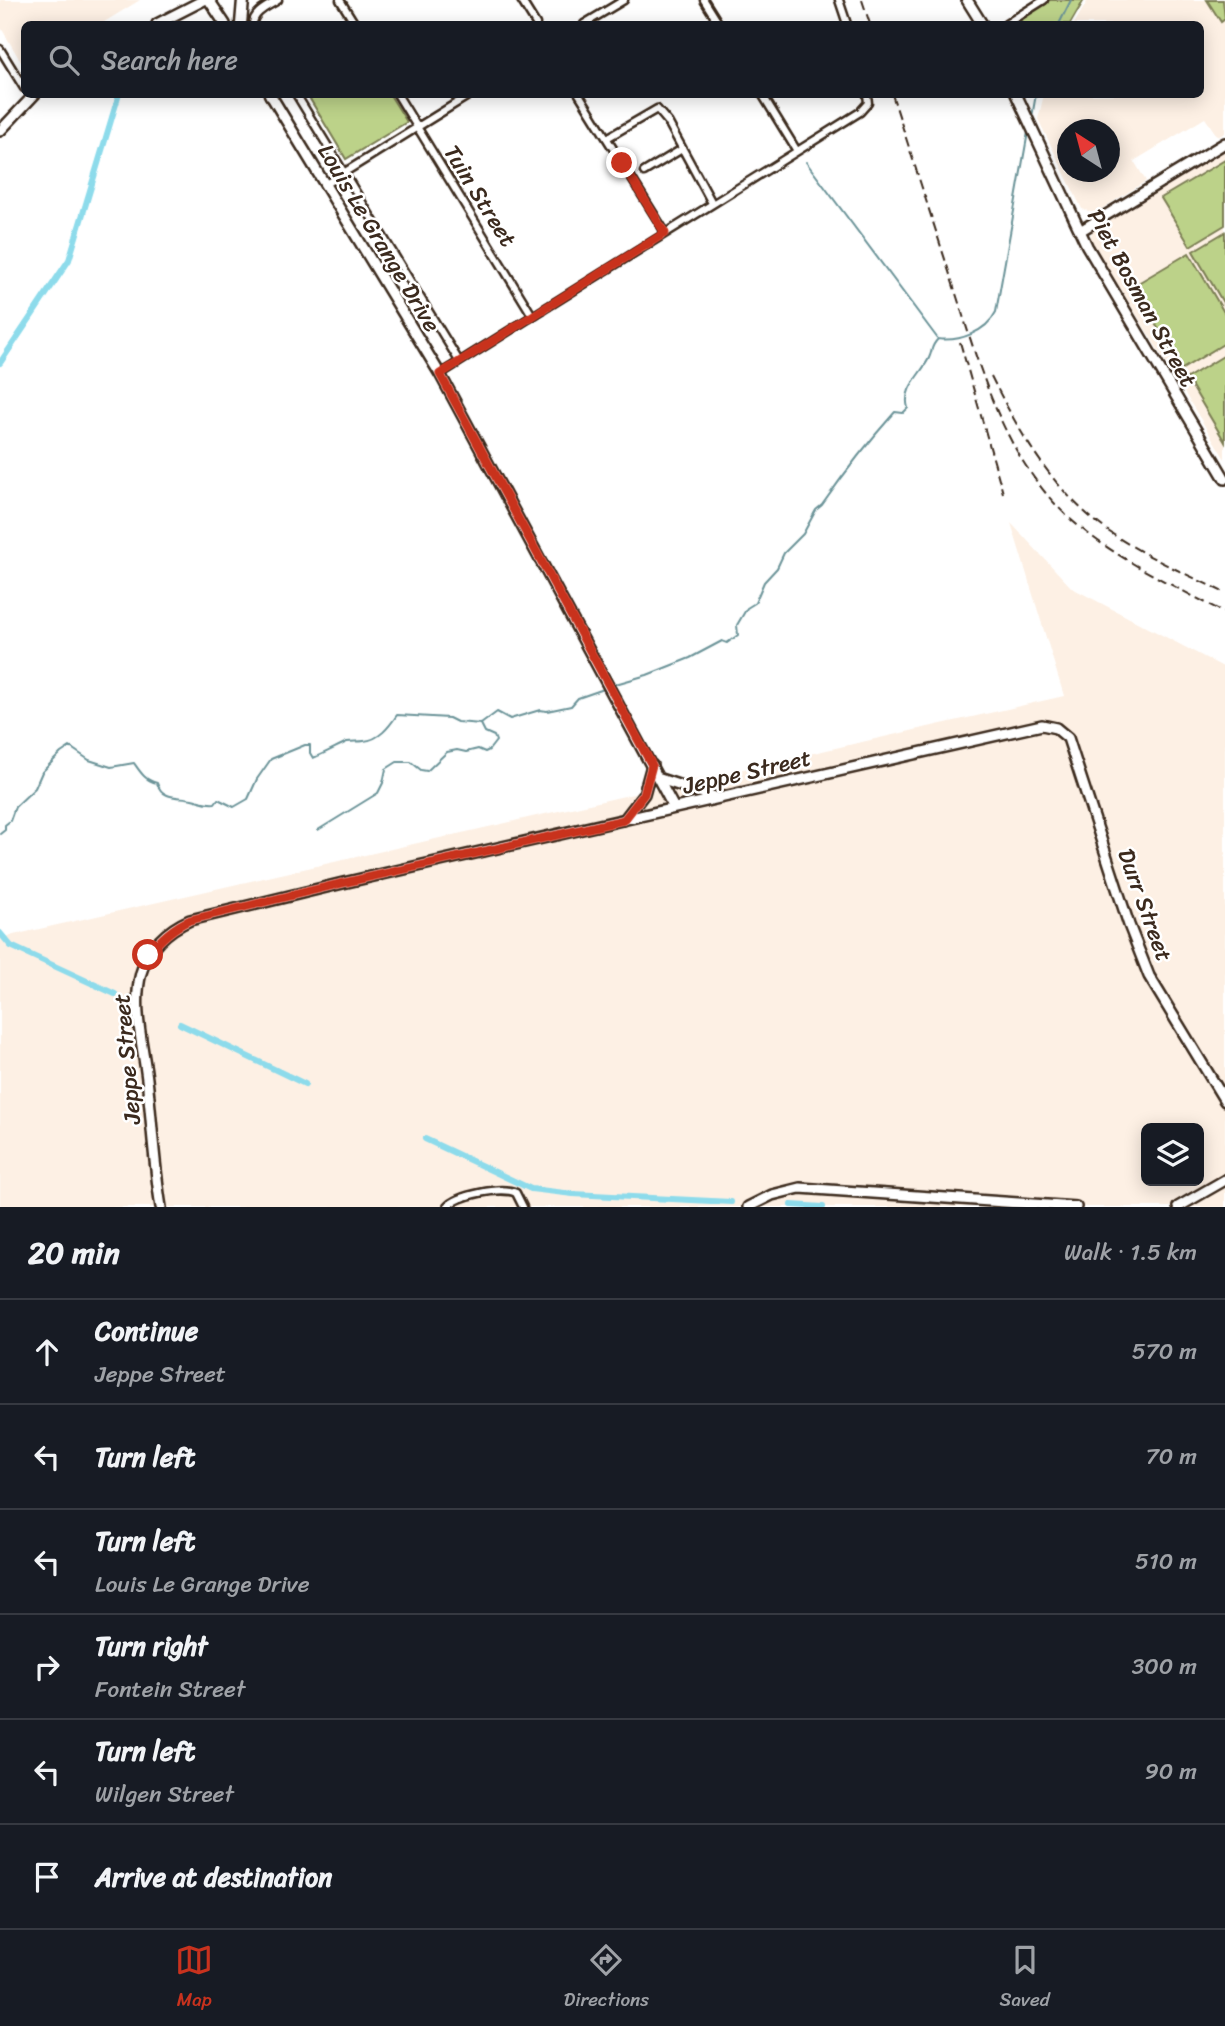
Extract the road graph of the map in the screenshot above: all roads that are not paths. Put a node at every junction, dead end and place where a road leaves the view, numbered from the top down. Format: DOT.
graph roads {
  1 [pos="206,0"];
  2 [pos="243,0"];
  3 [pos="278,0"];
  4 [pos="340,0"];
  5 [pos="521,0"];
  6 [pos="624,0"];
  7 [pos="704,0"];
  8 [pos="839,0"];
  9 [pos="967,0"];
  10 [pos="1044,0"];
  11 [pos="163,21"];
  12 [pos="223,21"];
  13 [pos="241,21"];
  14 [pos="253,21"];
  15 [pos="353,21"];
  16 [pos="534,21"];
  17 [pos="589,21"];
  18 [pos="717,21"];
  19 [pos="846,21"];
  20 [pos="980,21"];
  21 [pos="1011,21"];
  22 [pos="0,49"];
  23 [pos="21,83"];
  24 [pos="28,98"];
  25 [pos="273,98"];
  26 [pos="298,98"];
  27 [pos="399,98"];
  28 [pos="465,98"];
  29 [pos="582,98"];
  30 [pos="764,98"];
  31 [pos="867,98"];
  32 [pos="1018,98"];
  33 [pos="417,128"];
  34 [pos="0,131"];
  35 [pos="607,138"];
  36 [pos="1225,142"];
  37 [pos="682,149"];
  38 [pos="797,151"];
  39 [pos="344,171"];
  40 [pos="644,172"];
  41 [pos="324,185"];
  42 [pos="712,203"];
  43 [pos="1080,231"];
  44 [pos="665,233"];
  45 [pos="532,315"];
  46 [pos="458,361"];
  47 [pos="440,374"];
  48 [pos="1225,479"];
  49 [pos="1041,725"];
  50 [pos="652,765"];
  51 [pos="660,779"];
  52 [pos="717,798"];
  53 [pos="674,808"];
  54 [pos="624,820"];
  55 [pos="1225,1101"];
  56 [pos="1225,1180"];
  57 [pos="161,1207"];
  58 [pos="447,1207"];
  59 [pos="523,1207"];
  60 [pos="748,1207"];
  61 [pos="1076,1207"];
  62 [pos="1178,1207"];
  1 -- 11 [label="street"];
  1 -- 12 [label="street"];
  2 -- 13 [label="main road"];
  3 -- 14 [label="street"];
  4 -- 15 [label="street"];
  5 -- 16 [label="street"];
  6 -- 17 [label="street"];
  7 -- 18 [label="street"];
  8 -- 19 [label="street"];
  9 -- 20 [label="street"];
  10 -- 21 [label="street"];
  22 -- 23 [label="street"];
  24 -- 34 [label="street"];
  25 -- 41 [label="street, Louis Le Grange Drive"];
  26 -- 39 [label="street"];
  27 -- 33 [label="street, Tuin Street"];
  28 -- 33 [label="street"];
  29 -- 35 [label="street"];
  30 -- 38 [label="street"];
  31 -- 38 [label="street"];
  32 -- 43 [label="street, Piet Bosman Street"];
  33 -- 39 [label="street"];
  33 -- 45 [label="street, Tuin Street"];
  35 -- 37 [label="street"];
  35 -- 44 [label="street"];
  36 -- 43 [label="street"];
  37 -- 40 [label="street"];
  37 -- 42 [label="street"];
  38 -- 42 [label="street"];
  39 -- 41 [label="street"];
  39 -- 46 [label="street"];
  41 -- 47 [label="street, Louis Le Grange Drive"];
  42 -- 44 [label="street"];
  43 -- 48 [label="street, Piet Bosman Street"];
  44 -- 45 [label="street"];
  45 -- 46 [label="street"];
  46 -- 47 [label="street"];
  47 -- 50 [label="street, Louis Le Grange Drive"];
  49 -- 52 [label="street, Jeppe Street"];
  49 -- 55 [label="street, Durr Street"];
  50 -- 51 [label="street, Louis Le Grange Drive"];
  50 -- 54 [label="street"];
  51 -- 52 [label="street"];
  51 -- 53 [label="street, Louis Le Grange Drive"];
  52 -- 53 [label="street, Jeppe Street"];
  53 -- 54 [label="street, Jeppe Street"];
  54 -- 57 [label="street, Jeppe Street"];
  56 -- 62 [label="street"];
  58 -- 59 [label="street"];
  60 -- 61 [label="street"];
}
